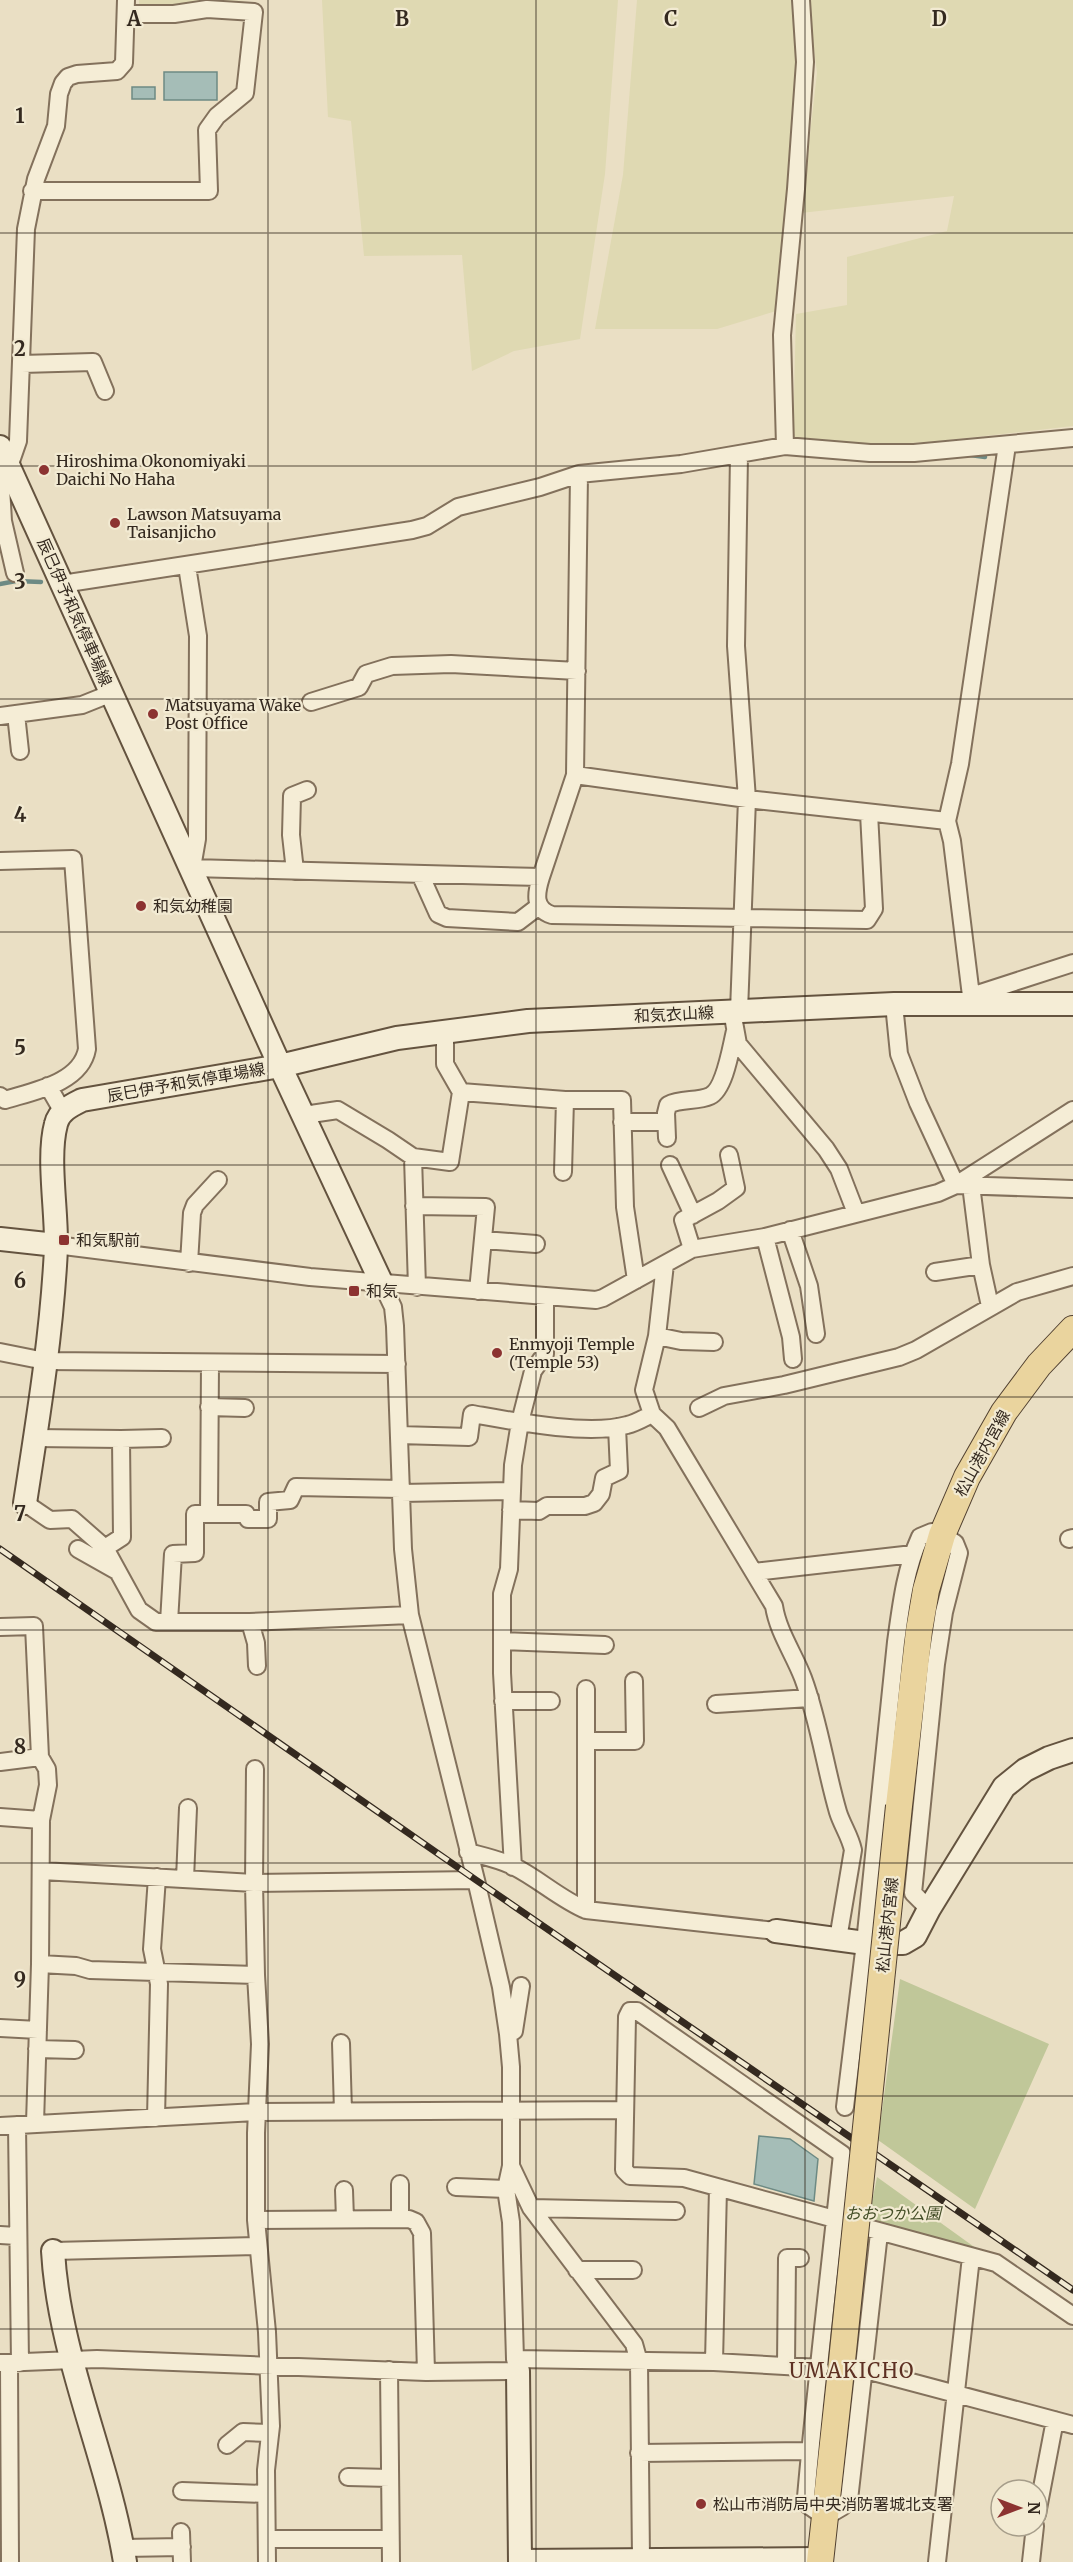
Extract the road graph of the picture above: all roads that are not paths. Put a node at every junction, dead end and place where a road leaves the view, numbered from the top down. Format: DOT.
graph roads {
  1 [pos="801,0"];
  2 [pos="126,7"];
  3 [pos="32,191"];
  4 [pos="22,364"];
  5 [pos="105,391"];
  6 [pos="1073,438"];
  7 [pos="786,446"];
  8 [pos="1007,446"];
  9 [pos="739,455"];
  10 [pos="2,463"];
  11 [pos="579,474"];
  12 [pos="187,566"];
  13 [pos="15,573"];
  14 [pos="62,584"];
  15 [pos="577,671"];
  16 [pos="112,693"];
  17 [pos="311,702"];
  18 [pos="8,715"];
  19 [pos="20,752"];
  20 [pos="575,775"];
  21 [pos="308,790"];
  22 [pos="747,799"];
  23 [pos="869,813"];
  24 [pos="947,821"];
  25 [pos="0,861"];
  26 [pos="192,868"];
  27 [pos="294,871"];
  28 [pos="420,874"];
  29 [pos="541,877"];
  30 [pos="539,906"];
  31 [pos="742,918"];
  32 [pos="1073,963"];
  33 [pos="971,1000"];
  34 [pos="894,1004"];
  35 [pos="1073,1004"];
  36 [pos="736,1017"];
  37 [pos="445,1031"];
  38 [pos="280,1066"];
  39 [pos="48,1086"];
  40 [pos="461,1092"];
  41 [pos="0,1096"];
  42 [pos="565,1100"];
  43 [pos="1073,1110"];
  44 [pos="63,1112"];
  45 [pos="304,1115"];
  46 [pos="622,1122"];
  47 [pos="729,1155"];
  48 [pos="413,1157"];
  49 [pos="670,1165"];
  50 [pos="563,1172"];
  51 [pos="218,1180"];
  52 [pos="963,1185"];
  53 [pos="1073,1189"];
  54 [pos="414,1206"];
  55 [pos="856,1214"];
  56 [pos="693,1215"];
  57 [pos="790,1230"];
  58 [pos="765,1237"];
  59 [pos="0,1239"];
  60 [pos="483,1240"];
  61 [pos="536,1244"];
  62 [pos="56,1245"];
  63 [pos="692,1249"];
  64 [pos="189,1263"];
  65 [pos="665,1264"];
  66 [pos="981,1265"];
  67 [pos="935,1272"];
  68 [pos="1073,1276"];
  69 [pos="636,1280"];
  70 [pos="382,1284"];
  71 [pos="417,1287"];
  72 [pos="478,1291"];
  73 [pos="545,1296"];
  74 [pos="990,1306"];
  75 [pos="1072,1332"];
  76 [pos="816,1334"];
  77 [pos="657,1336"];
  78 [pos="714,1342"];
  79 [pos="0,1353"];
  80 [pos="794,1359"];
  81 [pos="45,1361"];
  82 [pos="210,1363"];
  83 [pos="397,1364"];
  84 [pos="209,1407"];
  85 [pos="245,1408"];
  86 [pos="699,1408"];
  87 [pos="652,1414"];
  88 [pos="520,1422"];
  89 [pos="617,1427"];
  90 [pos="399,1435"];
  91 [pos="35,1438"];
  92 [pos="162,1438"];
  93 [pos="121,1439"];
  94 [pos="401,1491"];
  95 [pos="512,1491"];
  96 [pos="26,1503"];
  97 [pos="511,1510"];
  98 [pos="209,1514"];
  99 [pos="942,1535"];
  100 [pos="105,1548"];
  101 [pos="78,1549"];
  102 [pos="913,1554"];
  103 [pos="118,1572"];
  104 [pos="754,1572"];
  105 [pos="410,1615"];
  106 [pos="169,1622"];
  107 [pos="250,1622"];
  108 [pos="0,1627"];
  109 [pos="502,1641"];
  110 [pos="605,1645"];
  111 [pos="257,1666"];
  112 [pos="634,1681"];
  113 [pos="586,1689"];
  114 [pos="810,1698"];
  115 [pos="503,1701"];
  116 [pos="551,1701"];
  117 [pos="716,1704"];
  118 [pos="586,1741"];
  119 [pos="1073,1750"];
  120 [pos="40,1757"];
  121 [pos="0,1762"];
  122 [pos="255,1769"];
  123 [pos="188,1808"];
  124 [pos="0,1817"];
  125 [pos="41,1820"];
  126 [pos="468,1852"];
  127 [pos="513,1867"];
  128 [pos="42,1871"];
  129 [pos="156,1877"];
  130 [pos="185,1879"];
  131 [pos="476,1880"];
  132 [pos="254,1883"];
  133 [pos="929,1909"];
  134 [pos="586,1910"];
  135 [pos="776,1931"];
  136 [pos="838,1939"];
  137 [pos="865,1943"];
  138 [pos="40,1964"];
  139 [pos="157,1973"];
  140 [pos="256,1975"];
  141 [pos="521,1986"];
  142 [pos="0,2028"];
  143 [pos="38,2030"];
  144 [pos="508,2034"];
  145 [pos="341,2043"];
  146 [pos="37,2049"];
  147 [pos="75,2050"];
  148 [pos="845,2107"];
  149 [pos="512,2109"];
  150 [pos="624,2110"];
  151 [pos="343,2111"];
  152 [pos="258,2112"];
  153 [pos="156,2118"];
  154 [pos="35,2122"];
  155 [pos="8,2126"];
  156 [pos="511,2166"];
  157 [pos="400,2184"];
  158 [pos="456,2187"];
  159 [pos="718,2188"];
  160 [pos="506,2189"];
  161 [pos="344,2190"];
  162 [pos="531,2208"];
  163 [pos="676,2211"];
  164 [pos="345,2219"];
  165 [pos="400,2219"];
  166 [pos="256,2220"];
  167 [pos="835,2220"];
  168 [pos="879,2233"];
  169 [pos="8,2235"];
  170 [pos="257,2246"];
  171 [pos="53,2251"];
  172 [pos="971,2257"];
  173 [pos="800,2258"];
  174 [pos="577,2270"];
  175 [pos="633,2270"];
  176 [pos="1073,2316"];
  177 [pos="72,2360"];
  178 [pos="639,2362"];
  179 [pos="714,2362"];
  180 [pos="9,2363"];
  181 [pos="269,2365"];
  182 [pos="517,2365"];
  183 [pos="786,2366"];
  184 [pos="841,2366"];
  185 [pos="389,2370"];
  186 [pos="426,2372"];
  187 [pos="955,2394"];
  188 [pos="1055,2420"];
  189 [pos="1073,2425"];
  190 [pos="270,2433"];
  191 [pos="227,2445"];
  192 [pos="810,2451"];
  193 [pos="639,2453"];
  194 [pos="348,2477"];
  195 [pos="390,2478"];
  196 [pos="1044,2478"];
  197 [pos="182,2492"];
  198 [pos="266,2494"];
  199 [pos="825,2517"];
  200 [pos="1034,2538"];
  201 [pos="267,2539"];
  202 [pos="390,2539"];
  203 [pos="182,2547"];
  204 [pos="124,2555"];
  205 [pos="641,2559"];
  206 [pos="820,2560"];
  207 [pos="520,2561"];
  208 [pos="10,2562"];
  209 [pos="267,2562"];
  210 [pos="390,2562"];
  211 [pos="937,2562"];
  212 [pos="1031,2562"];
  1 -- 7 [label="street"];
  2 -- 3 [label="street"];
  2 -- 3 [label="street"];
  3 -- 4 [label="street"];
  4 -- 5 [label="street"];
  4 -- 10 [label="street"];
  6 -- 8 [label="street"];
  7 -- 8 [label="street"];
  7 -- 9 [label="street"];
  8 -- 24 [label="street"];
  9 -- 11 [label="street"];
  9 -- 22 [label="street"];
  10 -- 13 [label="street"];
  10 -- 14 [label="main road, 辰巳伊予和気停車場線"];
  11 -- 12 [label="street"];
  11 -- 15 [label="street"];
  12 -- 14 [label="street"];
  12 -- 26 [label="street"];
  14 -- 16 [label="main road, 辰巳伊予和気停車場線"];
  15 -- 17 [label="street"];
  15 -- 20 [label="street"];
  16 -- 18 [label="street"];
  16 -- 26 [label="main road, 辰巳伊予和気停車場線"];
  18 -- 19 [label="street"];
  20 -- 22 [label="street"];
  20 -- 29 [label="street"];
  21 -- 27 [label="street"];
  22 -- 23 [label="street"];
  22 -- 31 [label="street"];
  23 -- 24 [label="street"];
  23 -- 31 [label="street"];
  24 -- 33 [label="street"];
  25 -- 39 [label="street"];
  26 -- 27 [label="street"];
  26 -- 38 [label="main road, 辰巳伊予和気停車場線"];
  27 -- 28 [label="street"];
  28 -- 29 [label="street"];
  28 -- 30 [label="street"];
  29 -- 30 [label="street"];
  30 -- 31 [label="street"];
  31 -- 36 [label="street"];
  32 -- 33 [label="street"];
  33 -- 34 [label="main road, 和気衣山線"];
  33 -- 35 [label="main road, 和気衣山線"];
  34 -- 36 [label="main road, 和気衣山線"];
  34 -- 52 [label="street"];
  36 -- 37 [label="main road, 和気衣山線"];
  36 -- 46 [label="street"];
  36 -- 55 [label="street"];
  37 -- 38 [label="main road, 和気衣山線"];
  37 -- 40 [label="street"];
  38 -- 44 [label="main road, 辰巳伊予和気停車場線"];
  38 -- 45 [label="main road"];
  39 -- 41 [label="street"];
  39 -- 44 [label="street"];
  40 -- 42 [label="street"];
  40 -- 48 [label="street"];
  42 -- 46 [label="street"];
  42 -- 50 [label="street"];
  43 -- 52 [label="street"];
  44 -- 62 [label="main road"];
  45 -- 48 [label="street"];
  45 -- 70 [label="main road"];
  46 -- 69 [label="street"];
  47 -- 56 [label="street"];
  48 -- 54 [label="street"];
  49 -- 56 [label="street"];
  51 -- 64 [label="street"];
  52 -- 53 [label="street"];
  52 -- 55 [label="street"];
  52 -- 66 [label="street"];
  54 -- 60 [label="street"];
  54 -- 71 [label="street"];
  55 -- 57 [label="street"];
  56 -- 63 [label="street"];
  57 -- 58 [label="street"];
  57 -- 76 [label="street"];
  58 -- 63 [label="street"];
  58 -- 80 [label="street"];
  59 -- 62 [label="main road"];
  60 -- 61 [label="street"];
  60 -- 72 [label="street"];
  62 -- 64 [label="street"];
  62 -- 81 [label="main road"];
  63 -- 65 [label="street"];
  64 -- 70 [label="street"];
  65 -- 69 [label="street"];
  65 -- 77 [label="street"];
  66 -- 67 [label="street"];
  66 -- 74 [label="street"];
  68 -- 74 [label="street"];
  69 -- 73 [label="street"];
  70 -- 71 [label="street"];
  70 -- 83 [label="street"];
  71 -- 72 [label="street"];
  72 -- 73 [label="street"];
  73 -- 88 [label="street"];
  74 -- 86 [label="street"];
  75 -- 99 [label="main road, 松山港内宮線"];
  77 -- 78 [label="street"];
  77 -- 87 [label="street"];
  79 -- 81 [label="street"];
  81 -- 82 [label="street"];
  81 -- 91 [label="main road"];
  82 -- 83 [label="street"];
  82 -- 84 [label="street"];
  83 -- 90 [label="street"];
  84 -- 85 [label="street"];
  84 -- 98 [label="street"];
  87 -- 89 [label="street"];
  87 -- 104 [label="street"];
  88 -- 89 [label="street"];
  88 -- 90 [label="street"];
  88 -- 95 [label="street"];
  89 -- 97 [label="street"];
  90 -- 94 [label="street"];
  91 -- 93 [label="street"];
  91 -- 96 [label="main road"];
  92 -- 93 [label="street"];
  93 -- 100 [label="street"];
  94 -- 95 [label="street"];
  94 -- 98 [label="street"];
  94 -- 105 [label="street"];
  95 -- 97 [label="street"];
  96 -- 100 [label="street"];
  97 -- 109 [label="street"];
  98 -- 106 [label="street"];
  99 -- 102 [label="street"];
  99 -- 133 [label="street"];
  99 -- 184 [label="main road, 松山港内宮線, bridge"];
  100 -- 103 [label="street"];
  101 -- 103 [label="street"];
  102 -- 104 [label="street"];
  102 -- 137 [label="street"];
  103 -- 106 [label="street"];
  104 -- 114 [label="street"];
  105 -- 107 [label="street"];
  105 -- 126 [label="street"];
  106 -- 107 [label="street"];
  107 -- 111 [label="street"];
  108 -- 120 [label="street"];
  109 -- 110 [label="street"];
  109 -- 115 [label="street"];
  112 -- 118 [label="street"];
  113 -- 118 [label="street"];
  114 -- 117 [label="street"];
  114 -- 136 [label="street"];
  115 -- 116 [label="street"];
  115 -- 127 [label="street"];
  118 -- 134 [label="street"];
  119 -- 133 [label="main road"];
  120 -- 121 [label="street"];
  120 -- 125 [label="street"];
  122 -- 132 [label="street"];
  123 -- 130 [label="street"];
  124 -- 125 [label="street"];
  125 -- 128 [label="street"];
  126 -- 127 [label="street"];
  126 -- 131 [label="street"];
  127 -- 134 [label="street"];
  128 -- 129 [label="street"];
  128 -- 138 [label="street"];
  129 -- 130 [label="street"];
  129 -- 139 [label="street"];
  130 -- 132 [label="street"];
  131 -- 132 [label="street"];
  131 -- 144 [label="street"];
  132 -- 140 [label="street"];
  133 -- 137 [label="main road"];
  134 -- 135 [label="street"];
  135 -- 136 [label="main road"];
  136 -- 137 [label="main road"];
  137 -- 148 [label="street"];
  138 -- 139 [label="street"];
  138 -- 143 [label="street"];
  139 -- 140 [label="street"];
  139 -- 153 [label="street"];
  140 -- 152 [label="street"];
  141 -- 144 [label="street"];
  142 -- 143 [label="street"];
  143 -- 146 [label="street"];
  144 -- 149 [label="street"];
  145 -- 151 [label="street"];
  146 -- 147 [label="street"];
  146 -- 154 [label="street"];
  149 -- 150 [label="street"];
  149 -- 151 [label="street"];
  149 -- 156 [label="street"];
  150 -- 159 [label="street"];
  150 -- 167 [label="street"];
  151 -- 152 [label="street"];
  152 -- 153 [label="street"];
  152 -- 166 [label="street"];
  153 -- 154 [label="street"];
  154 -- 155 [label="street"];
  155 -- 169 [label="street"];
  156 -- 160 [label="street"];
  156 -- 162 [label="street"];
  157 -- 165 [label="street"];
  158 -- 160 [label="street"];
  159 -- 167 [label="street"];
  159 -- 179 [label="street"];
  160 -- 182 [label="street"];
  161 -- 164 [label="street"];
  162 -- 163 [label="street"];
  162 -- 174 [label="street"];
  164 -- 165 [label="street"];
  164 -- 166 [label="street"];
  165 -- 186 [label="street"];
  166 -- 170 [label="street"];
  167 -- 168 [label="street"];
  167 -- 184 [label="street"];
  168 -- 172 [label="street"];
  168 -- 184 [label="street"];
  169 -- 180 [label="street"];
  170 -- 171 [label="street"];
  170 -- 181 [label="street"];
  171 -- 177 [label="main road"];
  172 -- 176 [label="street"];
  172 -- 187 [label="street"];
  173 -- 183 [label="street"];
  174 -- 175 [label="street"];
  174 -- 178 [label="street"];
  177 -- 180 [label="street"];
  177 -- 181 [label="street"];
  177 -- 204 [label="main road"];
  178 -- 179 [label="street"];
  178 -- 182 [label="street"];
  178 -- 193 [label="street"];
  179 -- 183 [label="street"];
  180 -- 208 [label="street"];
  181 -- 185 [label="street"];
  181 -- 190 [label="street"];
  182 -- 186 [label="street"];
  182 -- 207 [label="main road"];
  183 -- 184 [label="street"];
  184 -- 187 [label="street"];
  184 -- 192 [label="street"];
  184 -- 199 [label="main road, 松山港内宮線"];
  185 -- 186 [label="street"];
  185 -- 195 [label="street"];
  187 -- 188 [label="street"];
  187 -- 211 [label="street"];
  188 -- 189 [label="street"];
  188 -- 196 [label="street"];
  190 -- 191 [label="street"];
  190 -- 198 [label="street"];
  192 -- 193 [label="street"];
  192 -- 199 [label="street"];
  193 -- 205 [label="street"];
  194 -- 195 [label="street"];
  195 -- 202 [label="street"];
  197 -- 198 [label="street"];
  198 -- 201 [label="street"];
  199 -- 206 [label="main road, 松山港内宮線"];
  200 -- 212 [label="street"];
  201 -- 202 [label="street"];
  201 -- 209 [label="street"];
  202 -- 210 [label="street"];
  203 -- 204 [label="street"];
  205 -- 206 [label="main road"];
  205 -- 207 [label="main road"];
}
